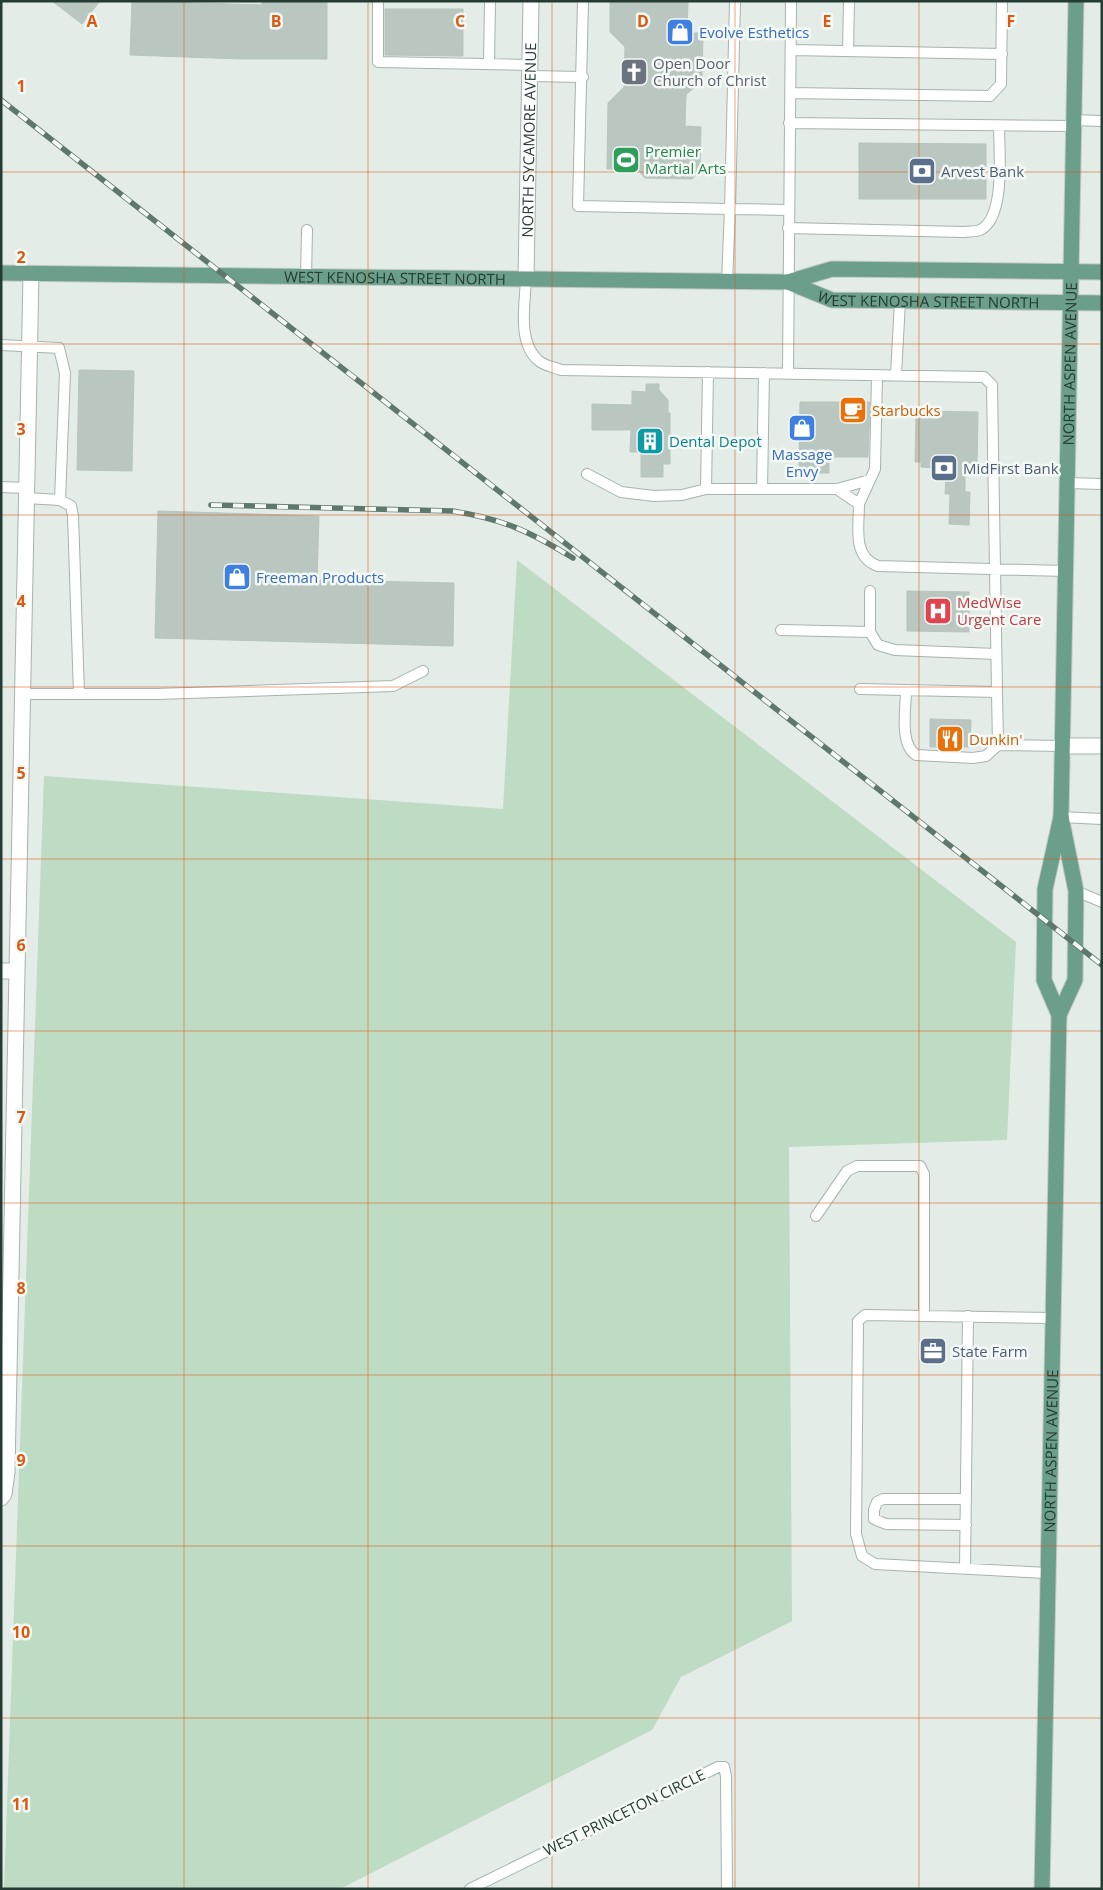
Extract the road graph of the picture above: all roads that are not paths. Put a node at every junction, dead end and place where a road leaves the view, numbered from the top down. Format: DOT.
graph roads {
  1 [pos="378,1"];
  2 [pos="490,1"];
  3 [pos="527,1"];
  4 [pos="531,1"];
  5 [pos="582,1"];
  6 [pos="735,1"];
  7 [pos="791,1"];
  8 [pos="849,1"];
  9 [pos="1002,1"];
  10 [pos="1076,1"];
  11 [pos="791,50"];
  12 [pos="848,51"];
  13 [pos="1002,54"];
  14 [pos="489,64"];
  15 [pos="530,70"];
  16 [pos="583,77"];
  17 [pos="790,93"];
  18 [pos="1102,121"];
  19 [pos="789,123"];
  20 [pos="1073,123"];
  21 [pos="999,126"];
  22 [pos="730,209"];
  23 [pos="788,210"];
  24 [pos="788,228"];
  25 [pos="306,230"];
  26 [pos="1071,272"];
  27 [pos="1102,272"];
  28 [pos="1,273"];
  29 [pos="31,274"];
  30 [pos="306,277"];
  31 [pos="526,279"];
  32 [pos="728,282"];
  33 [pos="788,282"];
  34 [pos="900,301"];
  35 [pos="1070,303"];
  36 [pos="1102,303"];
  37 [pos="1,345"];
  38 [pos="29,345"];
  39 [pos="708,372"];
  40 [pos="764,373"];
  41 [pos="788,374"];
  42 [pos="877,375"];
  43 [pos="896,375"];
  44 [pos="587,474"];
  45 [pos="870,480"];
  46 [pos="1068,483"];
  47 [pos="1102,484"];
  48 [pos="1,487"];
  49 [pos="706,489"];
  50 [pos="837,489"];
  51 [pos="762,490"];
  52 [pos="26,493"];
  53 [pos="60,500"];
  54 [pos="859,504"];
  55 [pos="995,568"];
  56 [pos="1066,570"];
  57 [pos="870,591"];
  58 [pos="781,630"];
  59 [pos="870,632"];
  60 [pos="996,654"];
  61 [pos="423,672"];
  62 [pos="860,689"];
  63 [pos="906,690"];
  64 [pos="997,692"];
  65 [pos="22,694"];
  66 [pos="78,694"];
  67 [pos="998,745"];
  68 [pos="1064,746"];
  69 [pos="1102,746"];
  70 [pos="1062,817"];
  71 [pos="1102,819"];
  72 [pos="1076,892"];
  73 [pos="1102,902"];
  74 [pos="9,971"];
  75 [pos="1059,1015"];
  76 [pos="6,1200"];
  77 [pos="816,1216"];
  78 [pos="924,1316"];
  79 [pos="968,1316"];
  80 [pos="1052,1318"];
  81 [pos="3,1496"];
  82 [pos="966,1499"];
  83 [pos="966,1525"];
  84 [pos="965,1569"];
  85 [pos="1047,1573"];
  86 [pos="470,1889"];
  87 [pos="727,1889"];
  88 [pos="1042,1889"];
  1 -- 14 [label="lane"];
  2 -- 14 [label="lane"];
  3 -- 4 [label="lane"];
  4 -- 15 [label="street, NORTH SYCAMORE AVENUE"];
  5 -- 16 [label="lane"];
  6 -- 22 [label="lane"];
  7 -- 11 [label="lane"];
  8 -- 12 [label="lane"];
  9 -- 13 [label="lane"];
  10 -- 20 [label="main road, NORTH ASPEN AVENUE"];
  11 -- 12 [label="lane"];
  11 -- 17 [label="lane"];
  12 -- 13 [label="lane"];
  13 -- 17 [label="lane"];
  14 -- 15 [label="lane"];
  15 -- 16 [label="lane"];
  15 -- 31 [label="street, NORTH SYCAMORE AVENUE"];
  16 -- 22 [label="lane"];
  17 -- 19 [label="lane"];
  18 -- 20 [label="lane"];
  19 -- 21 [label="lane"];
  19 -- 23 [label="lane"];
  20 -- 21 [label="lane"];
  20 -- 26 [label="main road, NORTH ASPEN AVENUE"];
  21 -- 24 [label="lane"];
  22 -- 23 [label="lane"];
  22 -- 32 [label="lane"];
  23 -- 24 [label="lane"];
  24 -- 33 [label="lane"];
  25 -- 30 [label="lane"];
  26 -- 27 [label="main road, WEST KENOSHA STREET NORTH"];
  26 -- 33 [label="main road, WEST KENOSHA STREET NORTH"];
  26 -- 35 [label="main road, NORTH ASPEN AVENUE"];
  28 -- 29 [label="main road, WEST KENOSHA STREET NORTH"];
  29 -- 30 [label="main road, WEST KENOSHA STREET NORTH"];
  29 -- 38 [label="street"];
  30 -- 31 [label="main road, WEST KENOSHA STREET NORTH"];
  31 -- 32 [label="main road, WEST KENOSHA STREET NORTH"];
  31 -- 39 [label="lane"];
  32 -- 33 [label="main road, WEST KENOSHA STREET NORTH"];
  33 -- 34 [label="main road, WEST KENOSHA STREET NORTH"];
  33 -- 41 [label="lane"];
  34 -- 35 [label="main road, WEST KENOSHA STREET NORTH"];
  34 -- 43 [label="lane"];
  35 -- 36 [label="main road, WEST KENOSHA STREET NORTH"];
  35 -- 46 [label="main road, NORTH ASPEN AVENUE"];
  37 -- 38 [label="lane"];
  38 -- 52 [label="street"];
  38 -- 53 [label="lane"];
  39 -- 40 [label="lane"];
  39 -- 49 [label="lane"];
  40 -- 41 [label="lane"];
  40 -- 51 [label="lane"];
  41 -- 42 [label="lane"];
  42 -- 43 [label="lane"];
  42 -- 45 [label="lane"];
  43 -- 55 [label="lane"];
  44 -- 49 [label="lane"];
  45 -- 50 [label="lane"];
  45 -- 54 [label="lane"];
  46 -- 47 [label="lane"];
  46 -- 56 [label="main road, NORTH ASPEN AVENUE"];
  48 -- 52 [label="lane"];
  49 -- 51 [label="lane"];
  50 -- 51 [label="lane"];
  50 -- 54 [label="lane"];
  52 -- 53 [label="lane"];
  52 -- 65 [label="street"];
  53 -- 66 [label="lane"];
  54 -- 55 [label="lane"];
  55 -- 56 [label="lane"];
  55 -- 60 [label="lane"];
  56 -- 68 [label="main road, NORTH ASPEN AVENUE"];
  57 -- 59 [label="lane"];
  58 -- 59 [label="lane"];
  59 -- 60 [label="lane"];
  60 -- 64 [label="lane"];
  61 -- 66 [label="lane"];
  62 -- 63 [label="lane"];
  63 -- 64 [label="lane"];
  63 -- 67 [label="lane"];
  64 -- 67 [label="lane"];
  65 -- 66 [label="lane"];
  65 -- 74 [label="street"];
  67 -- 68 [label="lane"];
  68 -- 69 [label="street"];
  68 -- 70 [label="main road, NORTH ASPEN AVENUE"];
  70 -- 71 [label="lane"];
  70 -- 72 [label="main road, NORTH ASPEN AVENUE"];
  70 -- 75 [label="main road, NORTH ASPEN AVENUE"];
  72 -- 73 [label="lane"];
  72 -- 75 [label="main road, NORTH ASPEN AVENUE"];
  74 -- 76 [label="street"];
  75 -- 80 [label="main road, NORTH ASPEN AVENUE"];
  76 -- 81 [label="street"];
  77 -- 78 [label="lane"];
  78 -- 79 [label="lane"];
  78 -- 84 [label="lane"];
  79 -- 80 [label="lane"];
  79 -- 82 [label="lane"];
  80 -- 85 [label="main road, NORTH ASPEN AVENUE"];
  82 -- 83 [label="lane"];
  82 -- 83 [label="lane"];
  83 -- 84 [label="lane"];
  84 -- 85 [label="lane"];
  85 -- 88 [label="main road, NORTH ASPEN AVENUE"];
  86 -- 87 [label="lane, WEST PRINCETON CIRCLE"];
}
